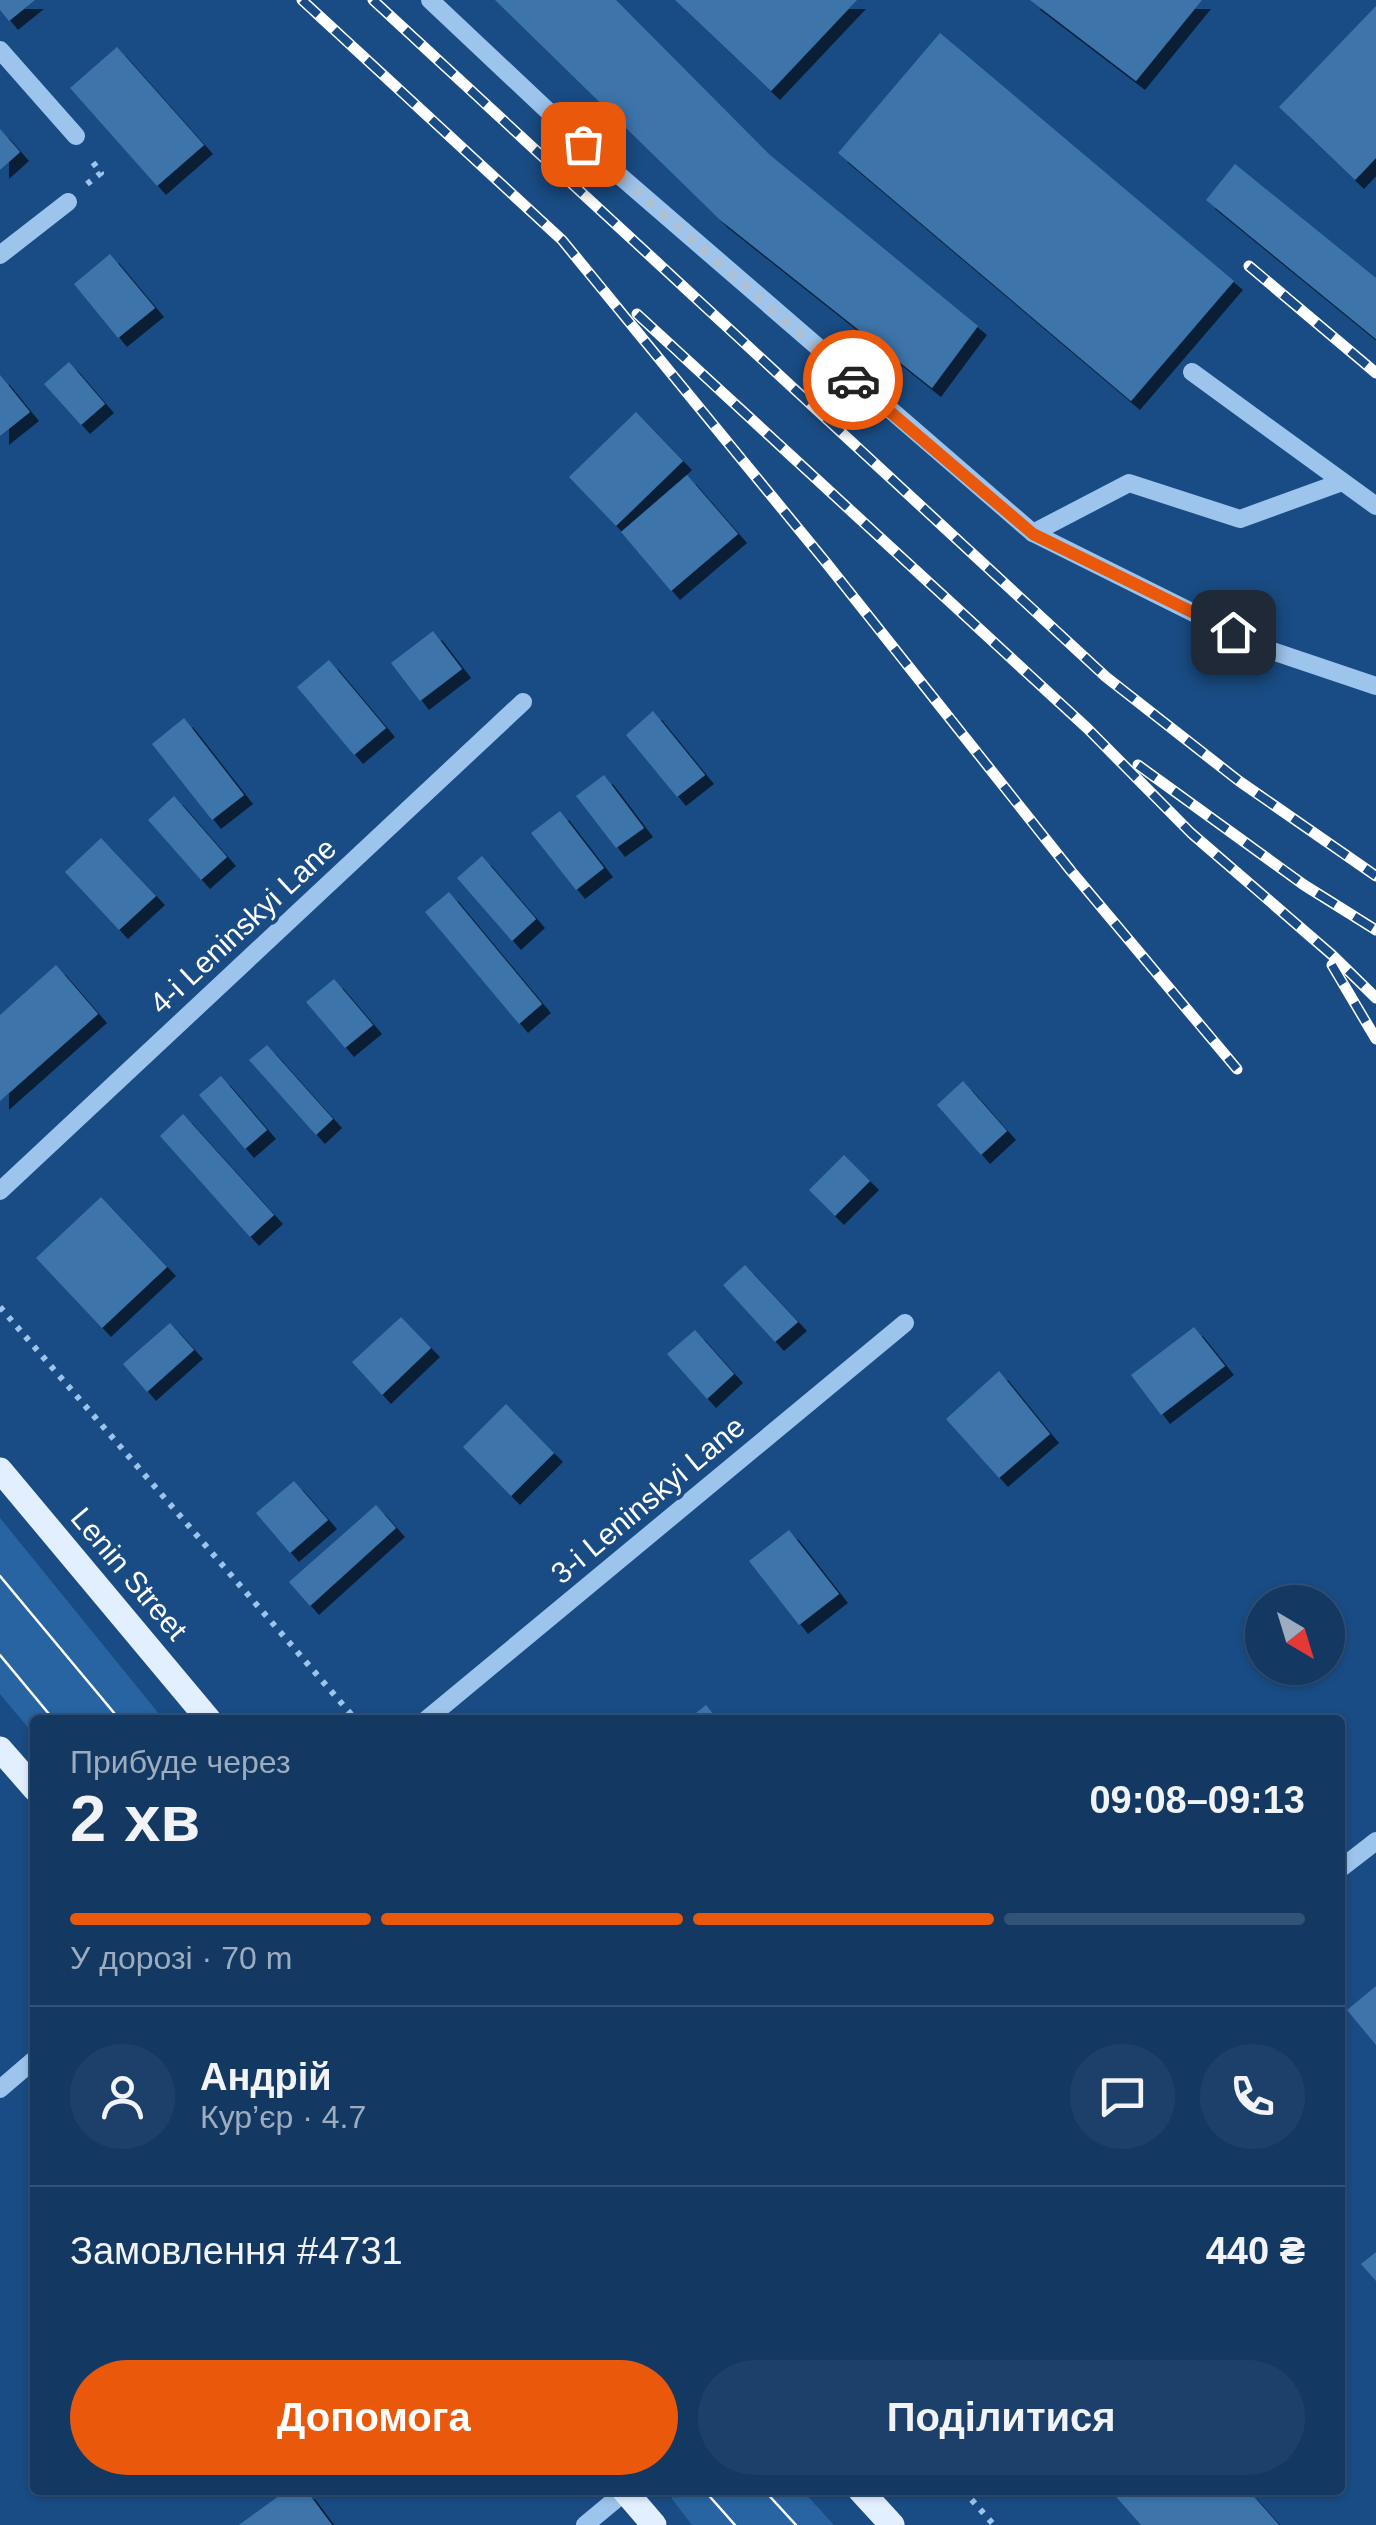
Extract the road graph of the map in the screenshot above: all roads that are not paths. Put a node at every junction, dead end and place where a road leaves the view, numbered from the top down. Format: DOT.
graph roads {
  1 [pos="430,0"];
  2 [pos="0,50"];
  3 [pos="76,136"];
  4 [pos="68,202"];
  5 [pos="0,254"];
  6 [pos="1192,372"];
  7 [pos="1342,482"];
  8 [pos="1376,506"];
  9 [pos="1033,534"];
  10 [pos="1376,686"];
  11 [pos="523,702"];
  12 [pos="0,1190"];
  13 [pos="905,1323"];
  14 [pos="0,1470"];
  15 [pos="205,1715"];
  16 [pos="432,1715"];
  17 [pos="0,1748"];
  18 [pos="30,1783"];
  19 [pos="1376,1840"];
  20 [pos="1345,1866"];
  21 [pos="30,2063"];
  22 [pos="0,2089"];
  23 [pos="619,2495"];
  24 [pos="629,2495"];
  25 [pos="865,2495"];
  26 [pos="585,2525"];
  27 [pos="654,2525"];
  28 [pos="892,2525"];
  1 -- 9 [label="street"];
  2 -- 3 [label="street"];
  4 -- 5 [label="street"];
  6 -- 7 [label="street"];
  7 -- 8 [label="street"];
  7 -- 9 [label="street"];
  9 -- 10 [label="street"];
  11 -- 12 [label="street, 4-i Leninskyi Lane"];
  13 -- 16 [label="street, 3-i Leninskyi Lane"];
  14 -- 15 [label="main road, Lenin Street"];
  17 -- 18 [label="main road"];
  19 -- 20 [label="street"];
  21 -- 22 [label="street"];
  23 -- 26 [label="street"];
  24 -- 27 [label="main road"];
  25 -- 28 [label="main road"];
}
